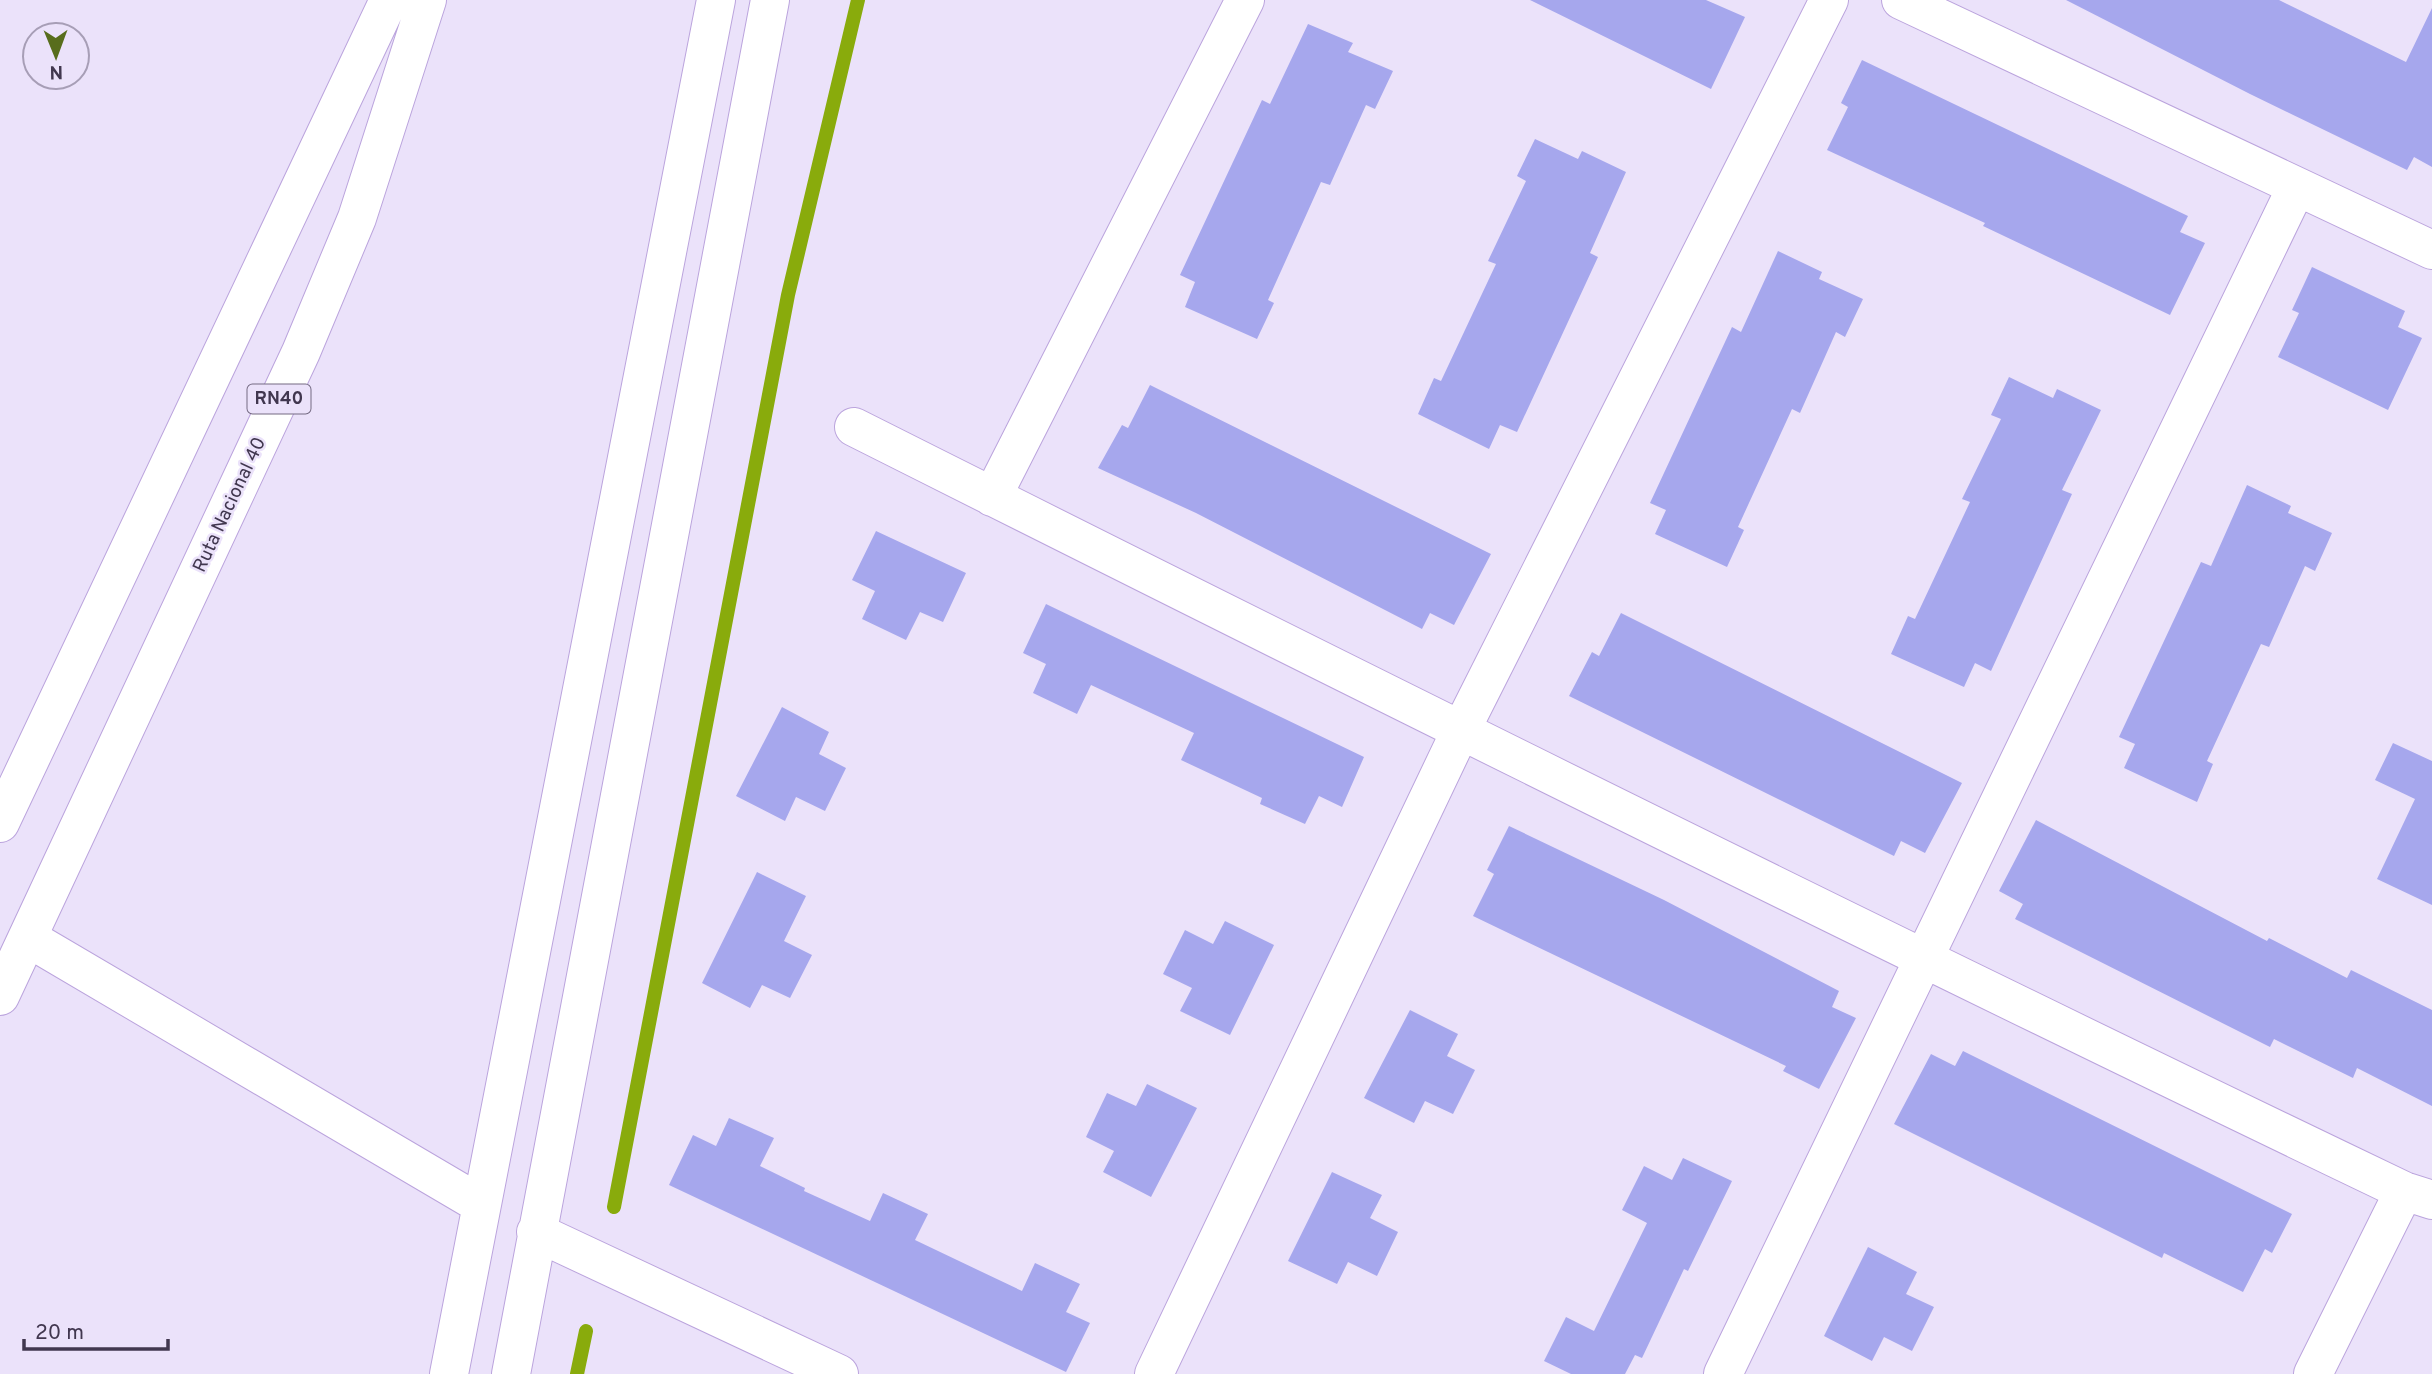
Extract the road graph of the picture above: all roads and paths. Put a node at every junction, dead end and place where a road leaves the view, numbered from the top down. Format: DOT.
graph roads {
  1 [pos="389,0"];
  2 [pos="427,0"];
  3 [pos="716,0"];
  4 [pos="770,0"];
  5 [pos="1245,0"];
  6 [pos="1829,0"];
  7 [pos="1901,0"];
  8 [pos="2297,187"];
  9 [pos="2432,250"];
  10 [pos="854,427"];
  11 [pos="992,496"];
  12 [pos="1460,732"];
  13 [pos="0,823"];
  14 [pos="28,938"];
  15 [pos="1924,961"];
  16 [pos="0,996"];
  17 [pos="2418,1196"];
  18 [pos="480,1204"];
  19 [pos="536,1232"];
  20 [pos="449,1374"];
  21 [pos="511,1374"];
  22 [pos="839,1374"];
  23 [pos="1154,1374"];
  24 [pos="1723,1374"];
  25 [pos="2313,1374"];
  1 -- 13 [label="street"];
  2 -- 14 [label="street, Ruta Nacional 40 / RN40"];
  3 -- 18 [label="street"];
  4 -- 19 [label="street"];
  5 -- 11 [label="street"];
  6 -- 12 [label="street"];
  7 -- 8 [label="street"];
  8 -- 9 [label="street"];
  8 -- 15 [label="street"];
  10 -- 11 [label="street"];
  11 -- 12 [label="street"];
  12 -- 15 [label="street"];
  12 -- 23 [label="street"];
  14 -- 16 [label="street, Ruta Nacional 40 / RN40"];
  14 -- 18 [label="street"];
  15 -- 17 [label="street"];
  15 -- 24 [label="street"];
  17 -- 25 [label="street"];
  18 -- 20 [label="street"];
  19 -- 21 [label="street"];
  19 -- 22 [label="street"];
}
